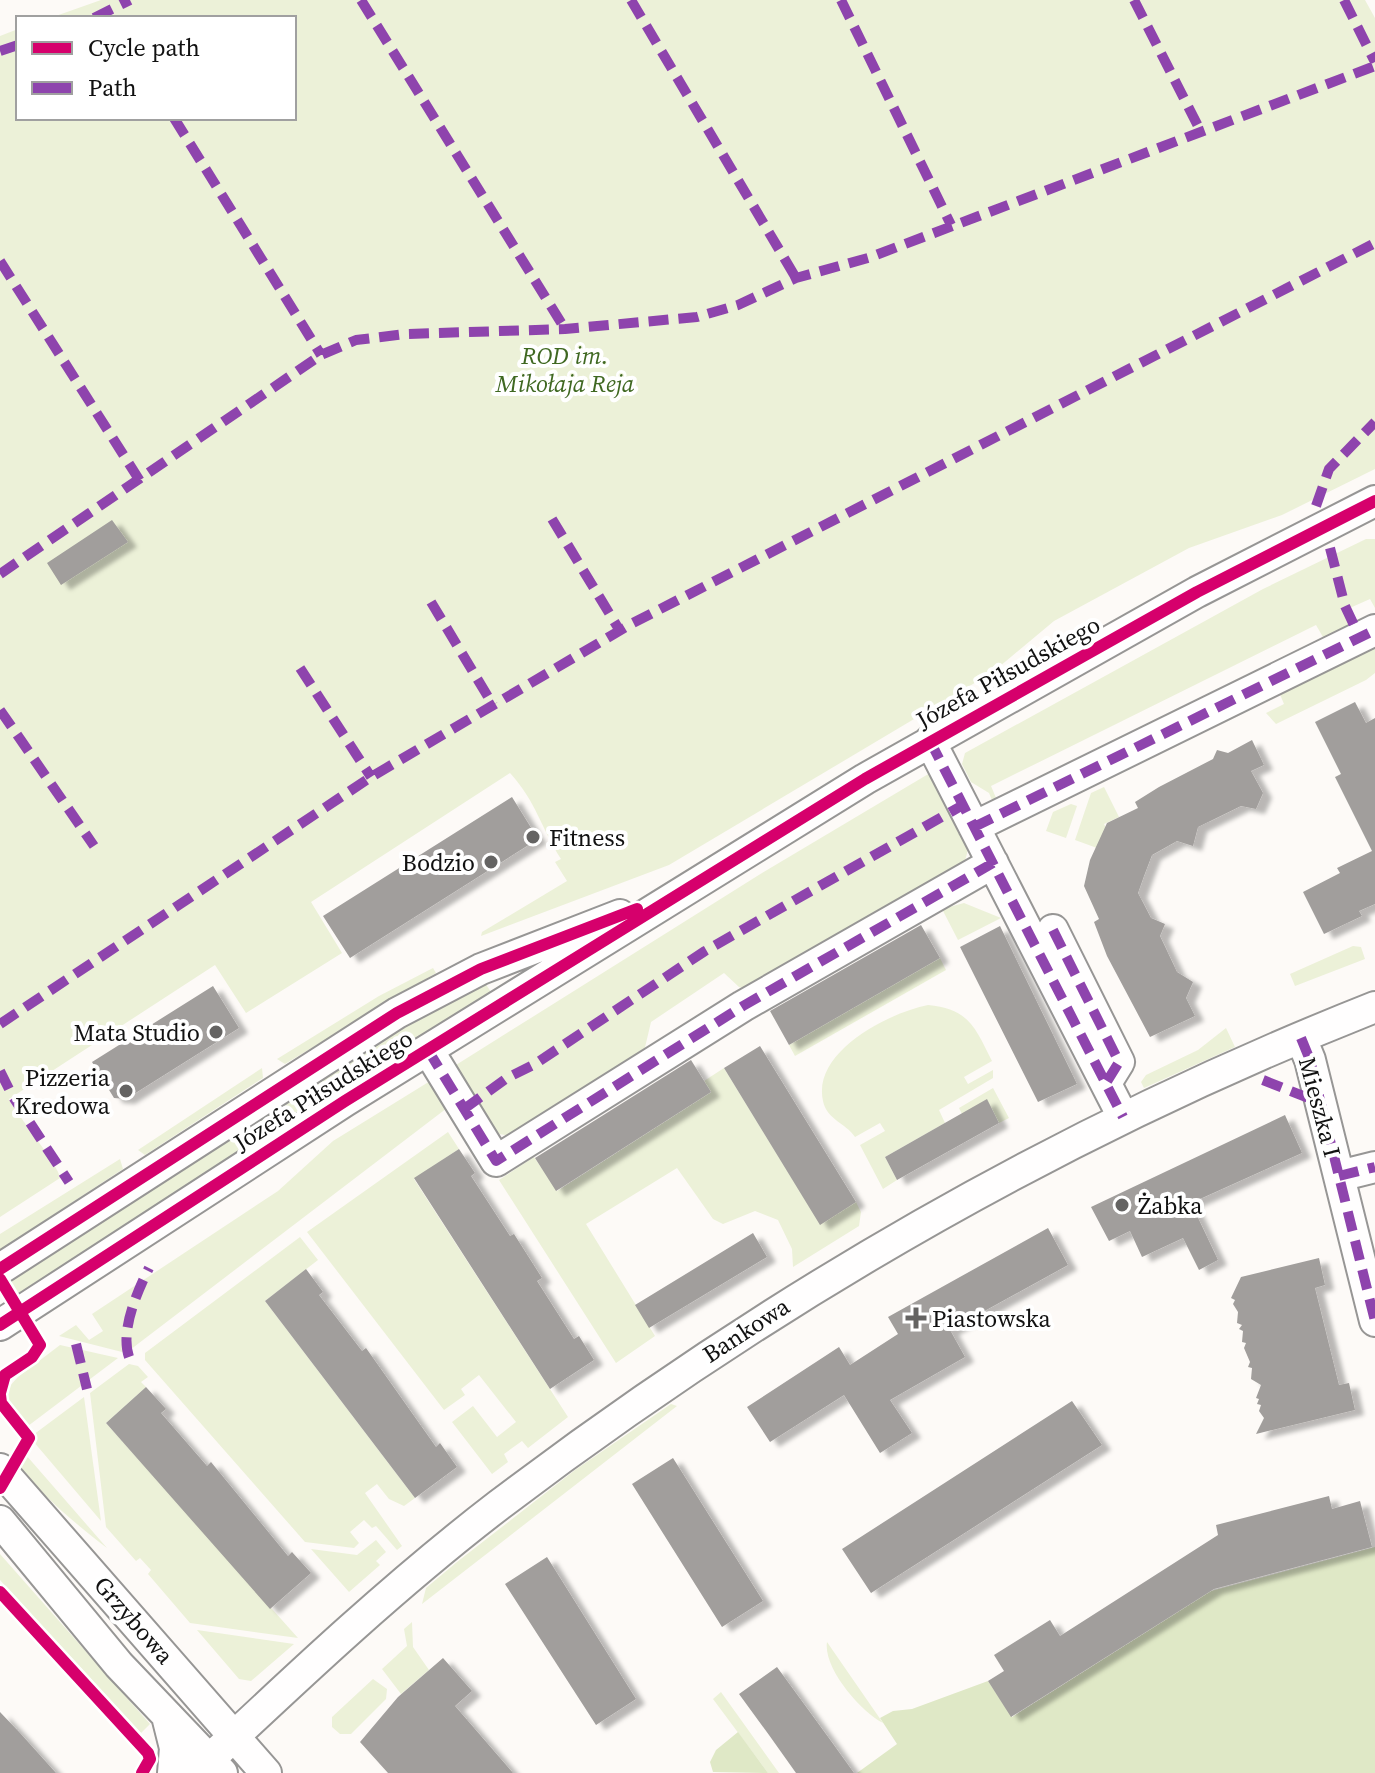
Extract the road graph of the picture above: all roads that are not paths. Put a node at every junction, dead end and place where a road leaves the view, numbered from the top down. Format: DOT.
graph roads {
  1 [pos="1375,501"];
  2 [pos="1375,630"];
  3 [pos="930,741"];
  4 [pos="974,827"];
  5 [pos="993,863"];
  6 [pos="671,897"];
  7 [pos="1053,930"];
  8 [pos="1375,1007"];
  9 [pos="1301,1038"];
  10 [pos="428,1050"];
  11 [pos="1106,1083"];
  12 [pos="1123,1117"];
  13 [pos="1375,1167"];
  14 [pos="1339,1176"];
  15 [pos="0,1269"];
  16 [pos="1375,1321"];
  17 [pos="0,1325"];
  18 [pos="0,1469"];
  19 [pos="0,1521"];
  20 [pos="168,1720"];
  21 [pos="235,1736"];
  22 [pos="208,1769"];
  23 [pos="173,1773"];
  24 [pos="266,1773"];
  1 -- 3 [label="street, Józefa Piłsudskiego"];
  2 -- 4 [label="street"];
  3 -- 4 [label="street"];
  3 -- 6 [label="street, Józefa Piłsudskiego"];
  4 -- 5 [label="street"];
  5 -- 10 [label="street"];
  5 -- 11 [label="street"];
  6 -- 10 [label="street, Józefa Piłsudskiego"];
  6 -- 15 [label="street, Józefa Piłsudskiego"];
  7 -- 11 [label="street"];
  8 -- 9 [label="street, Bankowa"];
  9 -- 12 [label="street, Bankowa"];
  9 -- 14 [label="street, Mieszka I"];
  10 -- 17 [label="street, Józefa Piłsudskiego"];
  11 -- 12 [label="street"];
  12 -- 21 [label="street, Bankowa"];
  13 -- 14 [label="street, Mieszka I"];
  14 -- 16 [label="street, Mieszka I"];
  18 -- 21 [label="street, Grzybowa"];
  19 -- 20 [label="street, Grzybowa"];
  20 -- 22 [label="street, Grzybowa"];
  20 -- 23 [label="street"];
  21 -- 22 [label="street, Bankowa"];
  21 -- 24 [label="street, Grzybowa"];
}
